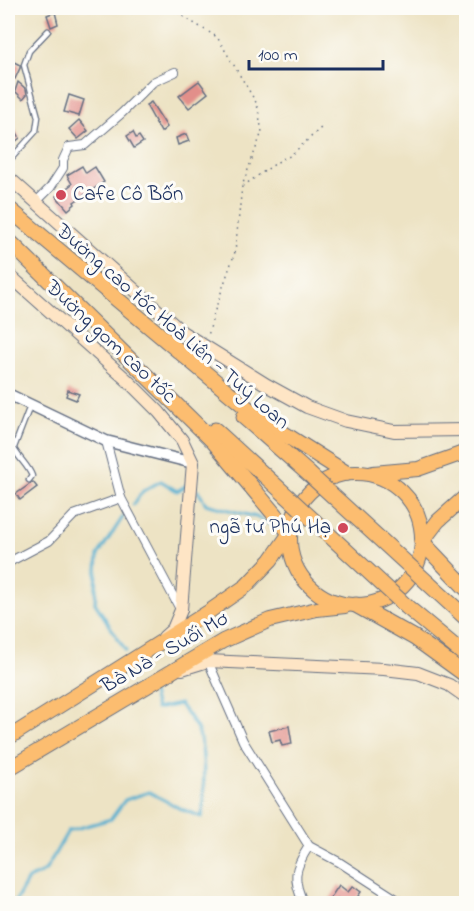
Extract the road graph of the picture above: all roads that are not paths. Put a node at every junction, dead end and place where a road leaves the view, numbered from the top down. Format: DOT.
graph roads {
  1 [pos="48,31"];
  2 [pos="175,72"];
  3 [pos="8,162"];
  4 [pos="8,177"];
  5 [pos="36,202"];
  6 [pos="8,210"];
  7 [pos="8,239"];
  8 [pos="8,274"];
  9 [pos="8,394"];
  10 [pos="30,406"];
  11 [pos="466,430"];
  12 [pos="106,441"];
  13 [pos="13,447"];
  14 [pos="466,452"];
  15 [pos="8,463"];
  16 [pos="193,463"];
  17 [pos="346,473"];
  18 [pos="368,474"];
  19 [pos="28,480"];
  20 [pos="466,496"];
  21 [pos="121,498"];
  22 [pos="290,533"];
  23 [pos="422,542"];
  24 [pos="8,565"];
  25 [pos="466,588"];
  26 [pos="356,604"];
  27 [pos="181,610"];
  28 [pos="466,618"];
  29 [pos="154,645"];
  30 [pos="466,656"];
  31 [pos="208,661"];
  32 [pos="170,673"];
  33 [pos="466,675"];
  34 [pos="466,697"];
  35 [pos="8,738"];
  36 [pos="8,769"];
  37 [pos="309,846"];
  38 [pos="304,903"];
  39 [pos="404,903"];
  1 -- 3 [label="lane"];
  2 -- 5 [label="street"];
  4 -- 5 [label="main road"];
  5 -- 11 [label="main road"];
  6 -- 17 [label="highway"];
  6 -- 28 [label="highway, Đường cao tốc Hoà Liên - Tuý Loan, bridge"];
  7 -- 22 [label="highway"];
  7 -- 30 [label="highway, Đường cao tốc Hoà Liên - Tuý Loan, bridge"];
  8 -- 16 [label="main road, Đường gom cao tốc"];
  9 -- 10 [label="street"];
  10 -- 12 [label="street"];
  10 -- 13 [label="lane"];
  12 -- 16 [label="street"];
  12 -- 21 [label="street"];
  13 -- 15 [label="lane"];
  13 -- 19 [label="lane"];
  14 -- 18 [label="main road"];
  16 -- 27 [label="main road"];
  17 -- 18 [label="main road"];
  17 -- 22 [label="main road"];
  18 -- 23 [label="main road"];
  20 -- 23 [label="main road"];
  21 -- 24 [label="street"];
  21 -- 27 [label="street"];
  22 -- 26 [label="main road"];
  22 -- 29 [label="main road, Bà Nà - Suối Mơ"];
  23 -- 25 [label="highway"];
  23 -- 26 [label="main road"];
  26 -- 32 [label="main road, Bà Nà - Suối Mơ"];
  26 -- 33 [label="highway"];
  27 -- 29 [label="main road"];
  29 -- 35 [label="main road, Bà Nà - Suối Mơ"];
  31 -- 32 [label="main road"];
  31 -- 34 [label="main road"];
  31 -- 37 [label="street"];
  32 -- 36 [label="main road, Bà Nà - Suối Mơ"];
  37 -- 38 [label="street"];
  37 -- 39 [label="street"];
}
